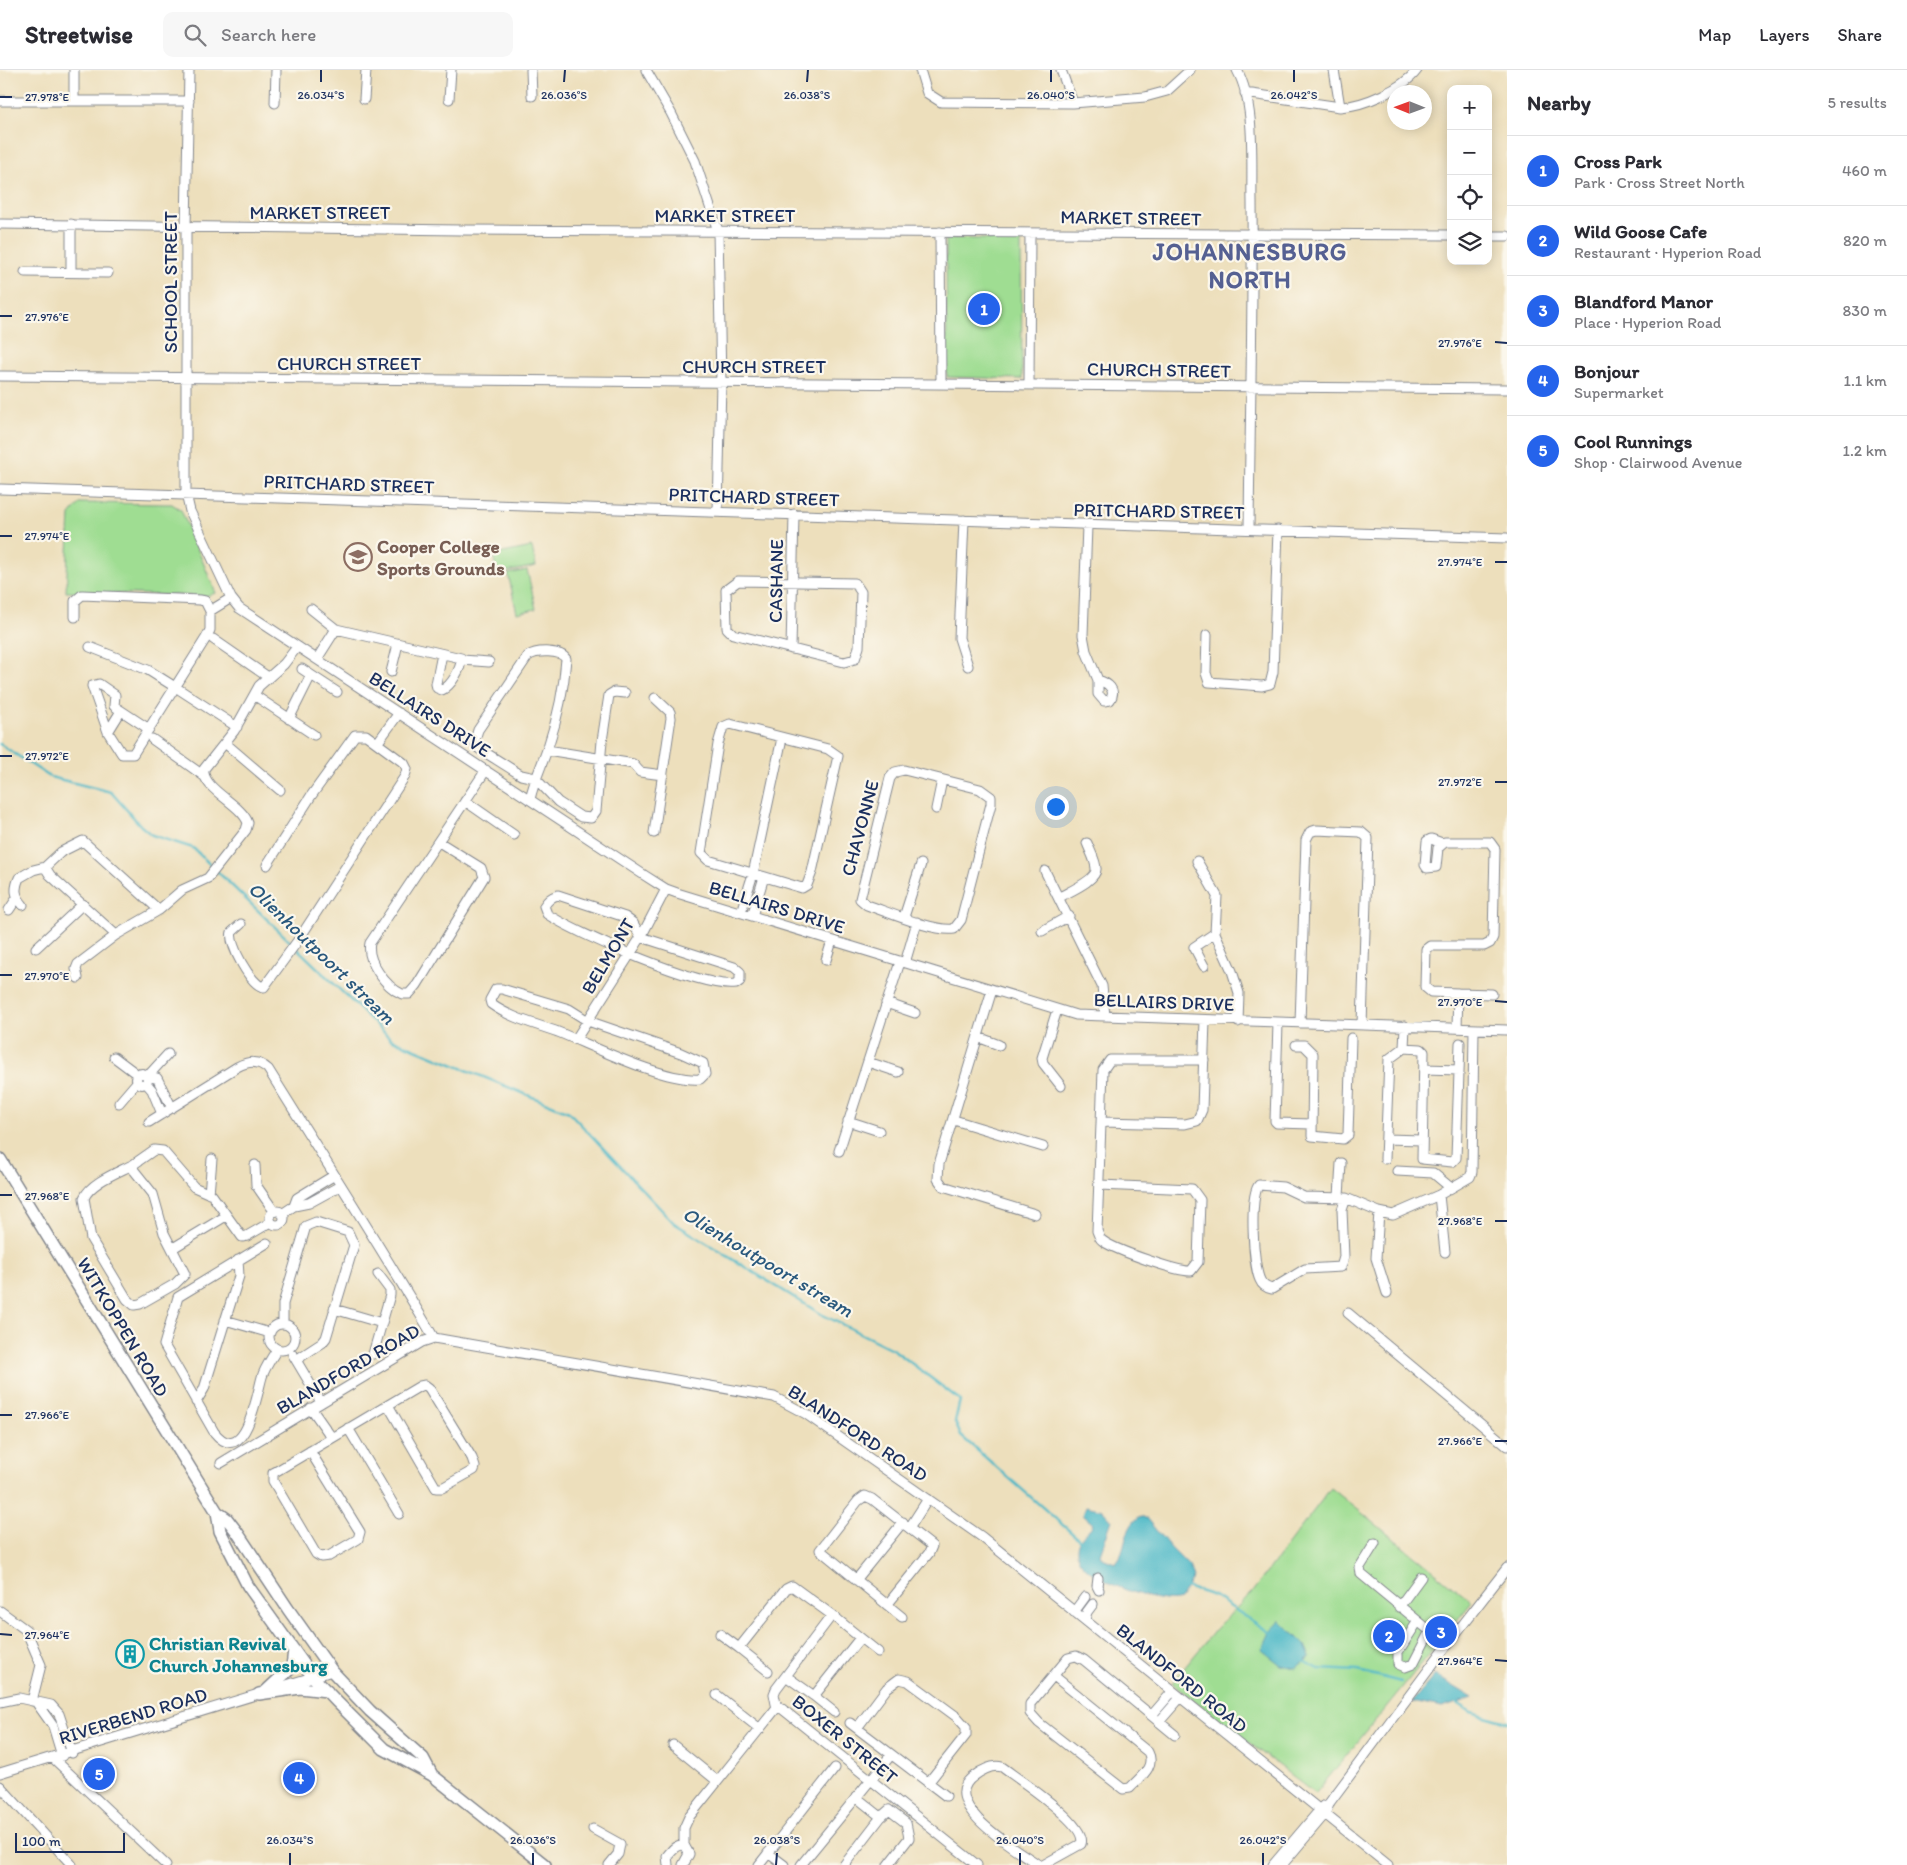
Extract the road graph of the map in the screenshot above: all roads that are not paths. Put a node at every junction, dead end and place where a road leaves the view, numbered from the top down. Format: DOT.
graph roads {
  1 [pos="74,70"];
  2 [pos="189,70"];
  3 [pos="276,70"];
  4 [pos="366,70"];
  5 [pos="451,70"];
  6 [pos="530,70"];
  7 [pos="646,70"];
  8 [pos="920,70"];
  9 [pos="1061,70"];
  10 [pos="1190,70"];
  11 [pos="1237,70"];
  12 [pos="1334,70"];
  13 [pos="1417,70"];
  14 [pos="1245,92"];
  15 [pos="532,96"];
  16 [pos="364,99"];
  17 [pos="449,99"];
  18 [pos="74,100"];
  19 [pos="0,101"];
  20 [pos="189,101"];
  21 [pos="275,103"];
  22 [pos="1073,103"];
  23 [pos="1340,107"];
  24 [pos="0,224"];
  25 [pos="71,224"];
  26 [pos="186,228"];
  27 [pos="718,231"];
  28 [pos="940,232"];
  29 [pos="1030,233"];
  30 [pos="1447,235"];
  31 [pos="1252,236"];
  32 [pos="1492,236"];
  33 [pos="1507,236"];
  34 [pos="24,272"];
  35 [pos="71,272"];
  36 [pos="108,273"];
  37 [pos="0,376"];
  38 [pos="187,378"];
  39 [pos="721,382"];
  40 [pos="941,383"];
  41 [pos="1029,384"];
  42 [pos="1250,388"];
  43 [pos="1507,389"];
  44 [pos="0,489"];
  45 [pos="186,494"];
  46 [pos="718,511"];
  47 [pos="794,514"];
  48 [pos="964,520"];
  49 [pos="1087,526"];
  50 [pos="1249,529"];
  51 [pos="1278,530"];
  52 [pos="1507,538"];
  53 [pos="792,581"];
  54 [pos="231,598"];
  55 [pos="311,609"];
  56 [pos="210,611"];
  57 [pos="75,617"];
  58 [pos="336,629"];
  59 [pos="1207,635"];
  60 [pos="213,639"];
  61 [pos="398,644"];
  62 [pos="90,647"];
  63 [pos="297,647"];
  64 [pos="791,649"];
  65 [pos="442,654"];
  66 [pos="317,659"];
  67 [pos="462,660"];
  68 [pos="489,662"];
  69 [pos="968,666"];
  70 [pos="302,670"];
  71 [pos="391,672"];
  72 [pos="311,675"];
  73 [pos="268,677"];
  74 [pos="1098,680"];
  75 [pos="178,689"];
  76 [pos="337,692"];
  77 [pos="626,693"];
  78 [pos="254,695"];
  79 [pos="655,698"];
  80 [pos="121,711"];
  81 [pos="399,713"];
  82 [pos="289,719"];
  83 [pos="236,727"];
  84 [pos="150,728"];
  85 [pos="108,732"];
  86 [pos="314,735"];
  87 [pos="782,738"];
  88 [pos="152,739"];
  89 [pos="378,742"];
  90 [pos="225,743"];
  91 [pos="547,750"];
  92 [pos="601,760"];
  93 [pos="486,770"];
  94 [pos="663,775"];
  95 [pos="204,776"];
  96 [pos="534,778"];
  97 [pos="942,780"];
  98 [pos="280,790"];
  99 [pos="530,799"];
  100 [pos="465,801"];
  101 [pos="936,810"];
  102 [pos="654,833"];
  103 [pos="514,834"];
  104 [pos="439,842"];
  105 [pos="1088,843"];
  106 [pos="1442,843"];
  107 [pos="1197,861"];
  108 [pos="920,864"];
  109 [pos="267,866"];
  110 [pos="45,867"];
  111 [pos="1044,871"];
  112 [pos="753,874"];
  113 [pos="764,877"];
  114 [pos="666,889"];
  115 [pos="1060,897"];
  116 [pos="83,904"];
  117 [pos="9,910"];
  118 [pos="159,910"];
  119 [pos="741,912"];
  120 [pos="752,916"];
  121 [pos="1069,916"];
  122 [pos="904,917"];
  123 [pos="917,922"];
  124 [pos="241,924"];
  125 [pos="1042,932"];
  126 [pos="1215,933"];
  127 [pos="116,935"];
  128 [pos="641,937"];
  129 [pos="832,941"];
  130 [pos="36,948"];
  131 [pos="630,954"];
  132 [pos="826,960"];
  133 [pos="902,962"];
  134 [pos="1204,966"];
  135 [pos="78,978"];
  136 [pos="992,990"];
  137 [pos="1458,993"];
  138 [pos="1492,994"];
  139 [pos="886,1003"];
  140 [pos="1057,1010"];
  141 [pos="915,1013"];
  142 [pos="1105,1016"];
  143 [pos="1205,1020"];
  144 [pos="588,1021"];
  145 [pos="1238,1022"];
  146 [pos="1278,1023"];
  147 [pos="1300,1023"];
  148 [pos="1362,1025"];
  149 [pos="1405,1026"];
  150 [pos="1457,1028"];
  151 [pos="1474,1029"];
  152 [pos="1507,1030"];
  153 [pos="978,1037"];
  154 [pos="1351,1038"];
  155 [pos="576,1040"];
  156 [pos="1460,1043"];
  157 [pos="999,1044"];
  158 [pos="1296,1045"];
  159 [pos="1404,1048"];
  160 [pos="168,1054"];
  161 [pos="114,1057"];
  162 [pos="1204,1060"];
  163 [pos="868,1062"];
  164 [pos="1424,1069"];
  165 [pos="1459,1070"];
  166 [pos="898,1072"];
  167 [pos="142,1079"];
  168 [pos="1061,1086"];
  169 [pos="119,1103"];
  170 [pos="172,1108"];
  171 [pos="162,1114"];
  172 [pos="954,1120"];
  173 [pos="848,1121"];
  174 [pos="149,1122"];
  175 [pos="1101,1122"];
  176 [pos="1312,1124"];
  177 [pos="879,1131"];
  178 [pos="1386,1139"];
  179 [pos="1422,1140"];
  180 [pos="1042,1147"];
  181 [pos="839,1151"];
  182 [pos="0,1159"];
  183 [pos="212,1159"];
  184 [pos="1385,1159"];
  185 [pos="1341,1163"];
  186 [pos="134,1164"];
  187 [pos="255,1165"];
  188 [pos="1397,1171"];
  189 [pos="333,1176"];
  190 [pos="1100,1185"];
  191 [pos="340,1186"];
  192 [pos="1451,1188"];
  193 [pos="209,1194"];
  194 [pos="1439,1195"];
  195 [pos="1343,1197"];
  196 [pos="294,1206"];
  197 [pos="1379,1212"];
  198 [pos="278,1213"];
  199 [pos="1035,1214"];
  200 [pos="226,1216"];
  201 [pos="267,1243"];
  202 [pos="172,1248"];
  203 [pos="1445,1252"];
  204 [pos="238,1260"];
  205 [pos="378,1274"];
  206 [pos="1387,1292"];
  207 [pos="334,1309"];
  208 [pos="1348,1314"];
  209 [pos="225,1320"];
  210 [pos="382,1323"];
  211 [pos="283,1324"];
  212 [pos="270,1333"];
  213 [pos="434,1338"];
  214 [pos="289,1348"];
  215 [pos="277,1349"];
  216 [pos="373,1354"];
  217 [pos="296,1360"];
  218 [pos="196,1402"];
  219 [pos="321,1402"];
  220 [pos="388,1405"];
  221 [pos="311,1408"];
  222 [pos="348,1428"];
  223 [pos="332,1438"];
  224 [pos="1507,1446"];
  225 [pos="310,1451"];
  226 [pos="221,1463"];
  227 [pos="928,1499"];
  228 [pos="217,1512"];
  229 [pos="398,1514"];
  230 [pos="906,1525"];
  231 [pos="1376,1543"];
  232 [pos="1507,1568"];
  233 [pos="1098,1578"];
  234 [pos="1421,1578"];
  235 [pos="856,1580"];
  236 [pos="1099,1590"];
  237 [pos="1085,1597"];
  238 [pos="1093,1604"];
  239 [pos="887,1605"];
  240 [pos="1399,1607"];
  241 [pos="0,1611"];
  242 [pos="1074,1612"];
  243 [pos="832,1615"];
  244 [pos="902,1617"];
  245 [pos="1085,1620"];
  246 [pos="1418,1621"];
  247 [pos="1430,1631"];
  248 [pos="720,1634"];
  249 [pos="860,1638"];
  250 [pos="1446,1644"];
  251 [pos="739,1648"];
  252 [pos="294,1650"];
  253 [pos="878,1652"];
  254 [pos="332,1670"];
  255 [pos="768,1671"];
  256 [pos="1054,1676"];
  257 [pos="313,1677"];
  258 [pos="790,1679"];
  259 [pos="327,1691"];
  260 [pos="262,1693"];
  261 [pos="718,1695"];
  262 [pos="1176,1695"];
  263 [pos="814,1696"];
  264 [pos="34,1701"];
  265 [pos="0,1702"];
  266 [pos="778,1706"];
  267 [pos="834,1712"];
  268 [pos="1156,1719"];
  269 [pos="760,1729"];
  270 [pos="1175,1735"];
  271 [pos="673,1745"];
  272 [pos="72,1753"];
  273 [pos="891,1755"];
  274 [pos="58,1757"];
  275 [pos="835,1768"];
  276 [pos="0,1773"];
  277 [pos="432,1775"];
  278 [pos="870,1779"];
  279 [pos="716,1780"];
  280 [pos="928,1783"];
  281 [pos="0,1786"];
  282 [pos="946,1796"];
  283 [pos="856,1797"];
  284 [pos="1322,1811"];
  285 [pos="881,1816"];
  286 [pos="593,1829"];
  287 [pos="684,1845"];
  288 [pos="768,1854"];
  289 [pos="1034,1864"];
  290 [pos="72,1865"];
  291 [pos="166,1865"];
  292 [pos="545,1865"];
  293 [pos="609,1865"];
  294 [pos="668,1865"];
  295 [pos="683,1865"];
  296 [pos="759,1865"];
  297 [pos="784,1865"];
  298 [pos="801,1865"];
  299 [pos="844,1865"];
  300 [pos="888,1865"];
  301 [pos="977,1865"];
  302 [pos="1273,1865"];
  303 [pos="1282,1865"];
  304 [pos="1388,1865"];
  1 -- 18 [label="street"];
  2 -- 20 [label="street, SCHOOL STREET"];
  3 -- 21 [label="street"];
  4 -- 16 [label="street"];
  5 -- 17 [label="street"];
  6 -- 15 [label="street"];
  7 -- 27 [label="street"];
  8 -- 22 [label="street"];
  9 -- 22 [label="street"];
  10 -- 22 [label="street"];
  11 -- 14 [label="street"];
  12 -- 23 [label="street"];
  13 -- 23 [label="street"];
  14 -- 23 [label="street"];
  14 -- 31 [label="street"];
  18 -- 19 [label="street"];
  18 -- 20 [label="street"];
  20 -- 26 [label="street, SCHOOL STREET"];
  24 -- 25 [label="street, MARKET STREET"];
  25 -- 26 [label="street, MARKET STREET"];
  25 -- 35 [label="street"];
  26 -- 27 [label="street, MARKET STREET"];
  26 -- 38 [label="street, SCHOOL STREET"];
  27 -- 28 [label="street, MARKET STREET"];
  27 -- 39 [label="street"];
  28 -- 29 [label="street, MARKET STREET"];
  28 -- 40 [label="street"];
  29 -- 31 [label="street, MARKET STREET"];
  29 -- 41 [label="street"];
  30 -- 31 [label="street, MARKET STREET"];
  31 -- 42 [label="street"];
  32 -- 33 [label="street"];
  34 -- 35 [label="street"];
  35 -- 36 [label="street"];
  37 -- 38 [label="street, CHURCH STREET"];
  38 -- 39 [label="street, CHURCH STREET"];
  38 -- 45 [label="street, SCHOOL STREET"];
  39 -- 40 [label="street, CHURCH STREET"];
  39 -- 46 [label="street"];
  40 -- 41 [label="street, CHURCH STREET"];
  41 -- 42 [label="street, CHURCH STREET"];
  42 -- 43 [label="street, CHURCH STREET"];
  42 -- 50 [label="street"];
  44 -- 45 [label="street, PRITCHARD STREET"];
  45 -- 46 [label="street, PRITCHARD STREET"];
  45 -- 54 [label="street, BELLAIRS DRIVE"];
  46 -- 47 [label="street, PRITCHARD STREET"];
  47 -- 48 [label="street, PRITCHARD STREET"];
  47 -- 53 [label="street, CASHANE"];
  48 -- 49 [label="street, PRITCHARD STREET"];
  48 -- 69 [label="street"];
  49 -- 50 [label="street, PRITCHARD STREET"];
  49 -- 74 [label="street"];
  50 -- 51 [label="street, PRITCHARD STREET"];
  51 -- 52 [label="street, PRITCHARD STREET"];
  51 -- 59 [label="street"];
  53 -- 64 [label="street, CASHANE"];
  53 -- 64 [label="street"];
  53 -- 64 [label="street"];
  54 -- 56 [label="street"];
  54 -- 63 [label="street, BELLAIRS DRIVE"];
  55 -- 58 [label="street"];
  56 -- 57 [label="street"];
  56 -- 75 [label="street"];
  58 -- 61 [label="street"];
  58 -- 66 [label="street"];
  60 -- 73 [label="street"];
  61 -- 65 [label="street"];
  61 -- 71 [label="street"];
  62 -- 75 [label="street"];
  63 -- 66 [label="street, BELLAIRS DRIVE"];
  63 -- 73 [label="street"];
  65 -- 67 [label="street"];
  65 -- 67 [label="street"];
  66 -- 81 [label="street, BELLAIRS DRIVE"];
  67 -- 68 [label="street"];
  70 -- 72 [label="street"];
  72 -- 76 [label="street"];
  72 -- 82 [label="street"];
  73 -- 78 [label="street"];
  75 -- 83 [label="street"];
  75 -- 84 [label="street"];
  77 -- 92 [label="street"];
  78 -- 82 [label="street"];
  78 -- 83 [label="street"];
  79 -- 94 [label="street"];
  80 -- 84 [label="street"];
  80 -- 85 [label="street"];
  80 -- 85 [label="street"];
  81 -- 89 [label="street"];
  81 -- 93 [label="street, BELLAIRS DRIVE"];
  82 -- 86 [label="street"];
  83 -- 90 [label="street"];
  84 -- 85 [label="street"];
  87 -- 112 [label="street"];
  87 -- 112 [label="street"];
  87 -- 113 [label="street"];
  88 -- 95 [label="street"];
  89 -- 109 [label="street"];
  89 -- 124 [label="street"];
  90 -- 95 [label="street"];
  90 -- 98 [label="street"];
  91 -- 92 [label="street"];
  91 -- 96 [label="street"];
  91 -- 96 [label="street"];
  92 -- 94 [label="street"];
  92 -- 96 [label="street"];
  93 -- 99 [label="street, BELLAIRS DRIVE"];
  93 -- 100 [label="street"];
  94 -- 102 [label="street"];
  95 -- 118 [label="street"];
  96 -- 99 [label="street"];
  97 -- 101 [label="street"];
  97 -- 122 [label="street, CHAVONNE"];
  97 -- 123 [label="street, CHAVONNE"];
  99 -- 114 [label="street, BELLAIRS DRIVE"];
  100 -- 103 [label="street"];
  100 -- 104 [label="street"];
  104 -- 104 [label="street"];
  105 -- 115 [label="street"];
  106 -- 137 [label="street"];
  107 -- 126 [label="street"];
  108 -- 122 [label="street"];
  110 -- 116 [label="street"];
  110 -- 117 [label="street"];
  110 -- 118 [label="street"];
  111 -- 115 [label="street"];
  112 -- 113 [label="street"];
  112 -- 119 [label="street"];
  113 -- 120 [label="street"];
  114 -- 119 [label="street, BELLAIRS DRIVE"];
  114 -- 128 [label="street, BELMONT"];
  115 -- 121 [label="street"];
  116 -- 127 [label="street"];
  116 -- 130 [label="street"];
  118 -- 127 [label="street"];
  119 -- 120 [label="street, BELLAIRS DRIVE"];
  120 -- 129 [label="street, BELLAIRS DRIVE"];
  121 -- 125 [label="street"];
  121 -- 142 [label="street"];
  122 -- 123 [label="street, CHAVONNE"];
  123 -- 133 [label="street"];
  126 -- 134 [label="street"];
  126 -- 145 [label="street"];
  127 -- 135 [label="street"];
  128 -- 131 [label="street, BELMONT"];
  128 -- 131 [label="street"];
  128 -- 131 [label="street"];
  129 -- 132 [label="street"];
  129 -- 133 [label="street, BELLAIRS DRIVE"];
  131 -- 144 [label="street, BELMONT"];
  133 -- 136 [label="street, BELLAIRS DRIVE"];
  133 -- 139 [label="street"];
  136 -- 140 [label="street, BELLAIRS DRIVE"];
  136 -- 153 [label="street"];
  137 -- 138 [label="street"];
  137 -- 150 [label="street"];
  139 -- 141 [label="street"];
  139 -- 163 [label="street"];
  140 -- 142 [label="street, BELLAIRS DRIVE"];
  140 -- 168 [label="street"];
  142 -- 143 [label="street, BELLAIRS DRIVE"];
  143 -- 145 [label="street, BELLAIRS DRIVE"];
  143 -- 162 [label="street"];
  144 -- 155 [label="street, BELMONT"];
  144 -- 155 [label="street"];
  144 -- 155 [label="street"];
  145 -- 146 [label="street, BELLAIRS DRIVE"];
  146 -- 147 [label="street, BELLAIRS DRIVE"];
  146 -- 176 [label="street"];
  147 -- 148 [label="street, BELLAIRS DRIVE"];
  147 -- 148 [label="street"];
  148 -- 149 [label="street, BELLAIRS DRIVE"];
  149 -- 150 [label="street, BELLAIRS DRIVE"];
  149 -- 159 [label="street"];
  150 -- 151 [label="street, BELLAIRS DRIVE"];
  151 -- 152 [label="street, BELLAIRS DRIVE"];
  151 -- 192 [label="street"];
  153 -- 157 [label="street"];
  153 -- 172 [label="street"];
  154 -- 176 [label="street"];
  156 -- 165 [label="street"];
  158 -- 176 [label="street"];
  159 -- 164 [label="street"];
  159 -- 178 [label="street"];
  160 -- 167 [label="street"];
  161 -- 167 [label="street"];
  162 -- 175 [label="street"];
  162 -- 175 [label="street"];
  163 -- 166 [label="street"];
  163 -- 173 [label="street"];
  164 -- 165 [label="street"];
  164 -- 179 [label="street"];
  165 -- 179 [label="street"];
  167 -- 169 [label="street"];
  167 -- 170 [label="street"];
  167 -- 171 [label="street"];
  170 -- 171 [label="street"];
  170 -- 189 [label="street"];
  171 -- 174 [label="street"];
  172 -- 180 [label="street"];
  172 -- 199 [label="street"];
  173 -- 177 [label="street"];
  173 -- 181 [label="street"];
  175 -- 190 [label="street"];
  178 -- 179 [label="street"];
  178 -- 184 [label="street"];
  182 -- 228 [label="main road, WITKOPPEN ROAD"];
  183 -- 193 [label="street"];
  185 -- 195 [label="street"];
  186 -- 193 [label="street"];
  186 -- 202 [label="street"];
  186 -- 202 [label="street"];
  187 -- 198 [label="street"];
  188 -- 192 [label="street"];
  189 -- 191 [label="street"];
  189 -- 196 [label="street"];
  190 -- 190 [label="street"];
  191 -- 196 [label="street"];
  191 -- 213 [label="street"];
  192 -- 194 [label="street"];
  193 -- 200 [label="street"];
  194 -- 197 [label="street"];
  194 -- 203 [label="street"];
  195 -- 195 [label="street"];
  195 -- 197 [label="street"];
  196 -- 198 [label="street"];
  197 -- 206 [label="street"];
  198 -- 200 [label="street"];
  200 -- 202 [label="street"];
  201 -- 204 [label="street"];
  204 -- 209 [label="street"];
  204 -- 218 [label="street"];
  205 -- 210 [label="street"];
  207 -- 210 [label="street"];
  207 -- 211 [label="street"];
  207 -- 217 [label="street"];
  208 -- 224 [label="street"];
  209 -- 212 [label="street"];
  209 -- 218 [label="street"];
  210 -- 216 [label="street"];
  211 -- 212 [label="street"];
  211 -- 214 [label="street"];
  212 -- 215 [label="street"];
  213 -- 219 [label="street, BLANDFORD ROAD"];
  213 -- 227 [label="street, BLANDFORD ROAD"];
  214 -- 215 [label="street"];
  214 -- 217 [label="street"];
  215 -- 218 [label="street"];
  217 -- 219 [label="street"];
  219 -- 221 [label="street, BLANDFORD ROAD"];
  220 -- 220 [label="street"];
  220 -- 222 [label="street"];
  221 -- 223 [label="street"];
  221 -- 226 [label="street, BLANDFORD ROAD"];
  222 -- 223 [label="street"];
  222 -- 229 [label="street"];
  223 -- 225 [label="street"];
  225 -- 225 [label="street"];
  227 -- 230 [label="street"];
  227 -- 242 [label="street, BLANDFORD ROAD"];
  228 -- 252 [label="main road, WITKOPPEN ROAD"];
  228 -- 254 [label="main road, WITKOPPEN ROAD"];
  230 -- 235 [label="street"];
  230 -- 235 [label="street"];
  230 -- 239 [label="street"];
  231 -- 240 [label="street"];
  232 -- 250 [label="street"];
  233 -- 236 [label="street"];
  234 -- 240 [label="street"];
  235 -- 239 [label="street"];
  237 -- 242 [label="street"];
  238 -- 245 [label="street"];
  239 -- 244 [label="street"];
  240 -- 246 [label="street"];
  241 -- 264 [label="street"];
  242 -- 245 [label="street, BLANDFORD ROAD"];
  243 -- 249 [label="street"];
  243 -- 251 [label="street"];
  243 -- 266 [label="street, BOXER STREET"];
  245 -- 262 [label="street, BLANDFORD ROAD"];
  246 -- 247 [label="street"];
  246 -- 247 [label="street"];
  247 -- 250 [label="street"];
  248 -- 251 [label="street"];
  249 -- 253 [label="street"];
  249 -- 263 [label="street"];
  250 -- 284 [label="street"];
  251 -- 255 [label="street"];
  252 -- 257 [label="main road, WITKOPPEN ROAD"];
  252 -- 260 [label="main road"];
  254 -- 257 [label="street, RIVERBEND ROAD"];
  254 -- 277 [label="main road, WITKOPPEN ROAD"];
  256 -- 256 [label="street"];
  256 -- 268 [label="street"];
  257 -- 259 [label="main road, WITKOPPEN ROAD"];
  257 -- 260 [label="street, RIVERBEND ROAD"];
  258 -- 263 [label="street"];
  259 -- 260 [label="main road"];
  259 -- 277 [label="main road, WITKOPPEN ROAD"];
  260 -- 272 [label="street, RIVERBEND ROAD"];
  261 -- 269 [label="street"];
  262 -- 268 [label="street"];
  262 -- 284 [label="street, BLANDFORD ROAD"];
  263 -- 267 [label="street"];
  264 -- 265 [label="street"];
  264 -- 272 [label="street"];
  264 -- 274 [label="street"];
  266 -- 269 [label="street"];
  266 -- 278 [label="street, BOXER STREET"];
  268 -- 270 [label="street"];
  269 -- 279 [label="street"];
  271 -- 279 [label="street"];
  272 -- 274 [label="street, RIVERBEND ROAD"];
  273 -- 278 [label="street"];
  273 -- 280 [label="street"];
  273 -- 280 [label="street"];
  274 -- 276 [label="street, RIVERBEND ROAD"];
  274 -- 291 [label="street"];
  275 -- 288 [label="street"];
  277 -- 292 [label="main road, WITKOPPEN ROAD"];
  278 -- 283 [label="street"];
  278 -- 301 [label="street, BOXER STREET"];
  279 -- 287 [label="street"];
  280 -- 282 [label="street"];
  281 -- 290 [label="street"];
  283 -- 285 [label="street"];
  283 -- 298 [label="street"];
  284 -- 302 [label="street"];
  284 -- 303 [label="street"];
  284 -- 304 [label="street, BLANDFORD ROAD"];
  285 -- 299 [label="street"];
  285 -- 300 [label="street"];
  286 -- 293 [label="street"];
  287 -- 294 [label="street"];
  287 -- 295 [label="street"];
  288 -- 296 [label="street"];
  288 -- 297 [label="street"];
  289 -- 289 [label="street"];
}
